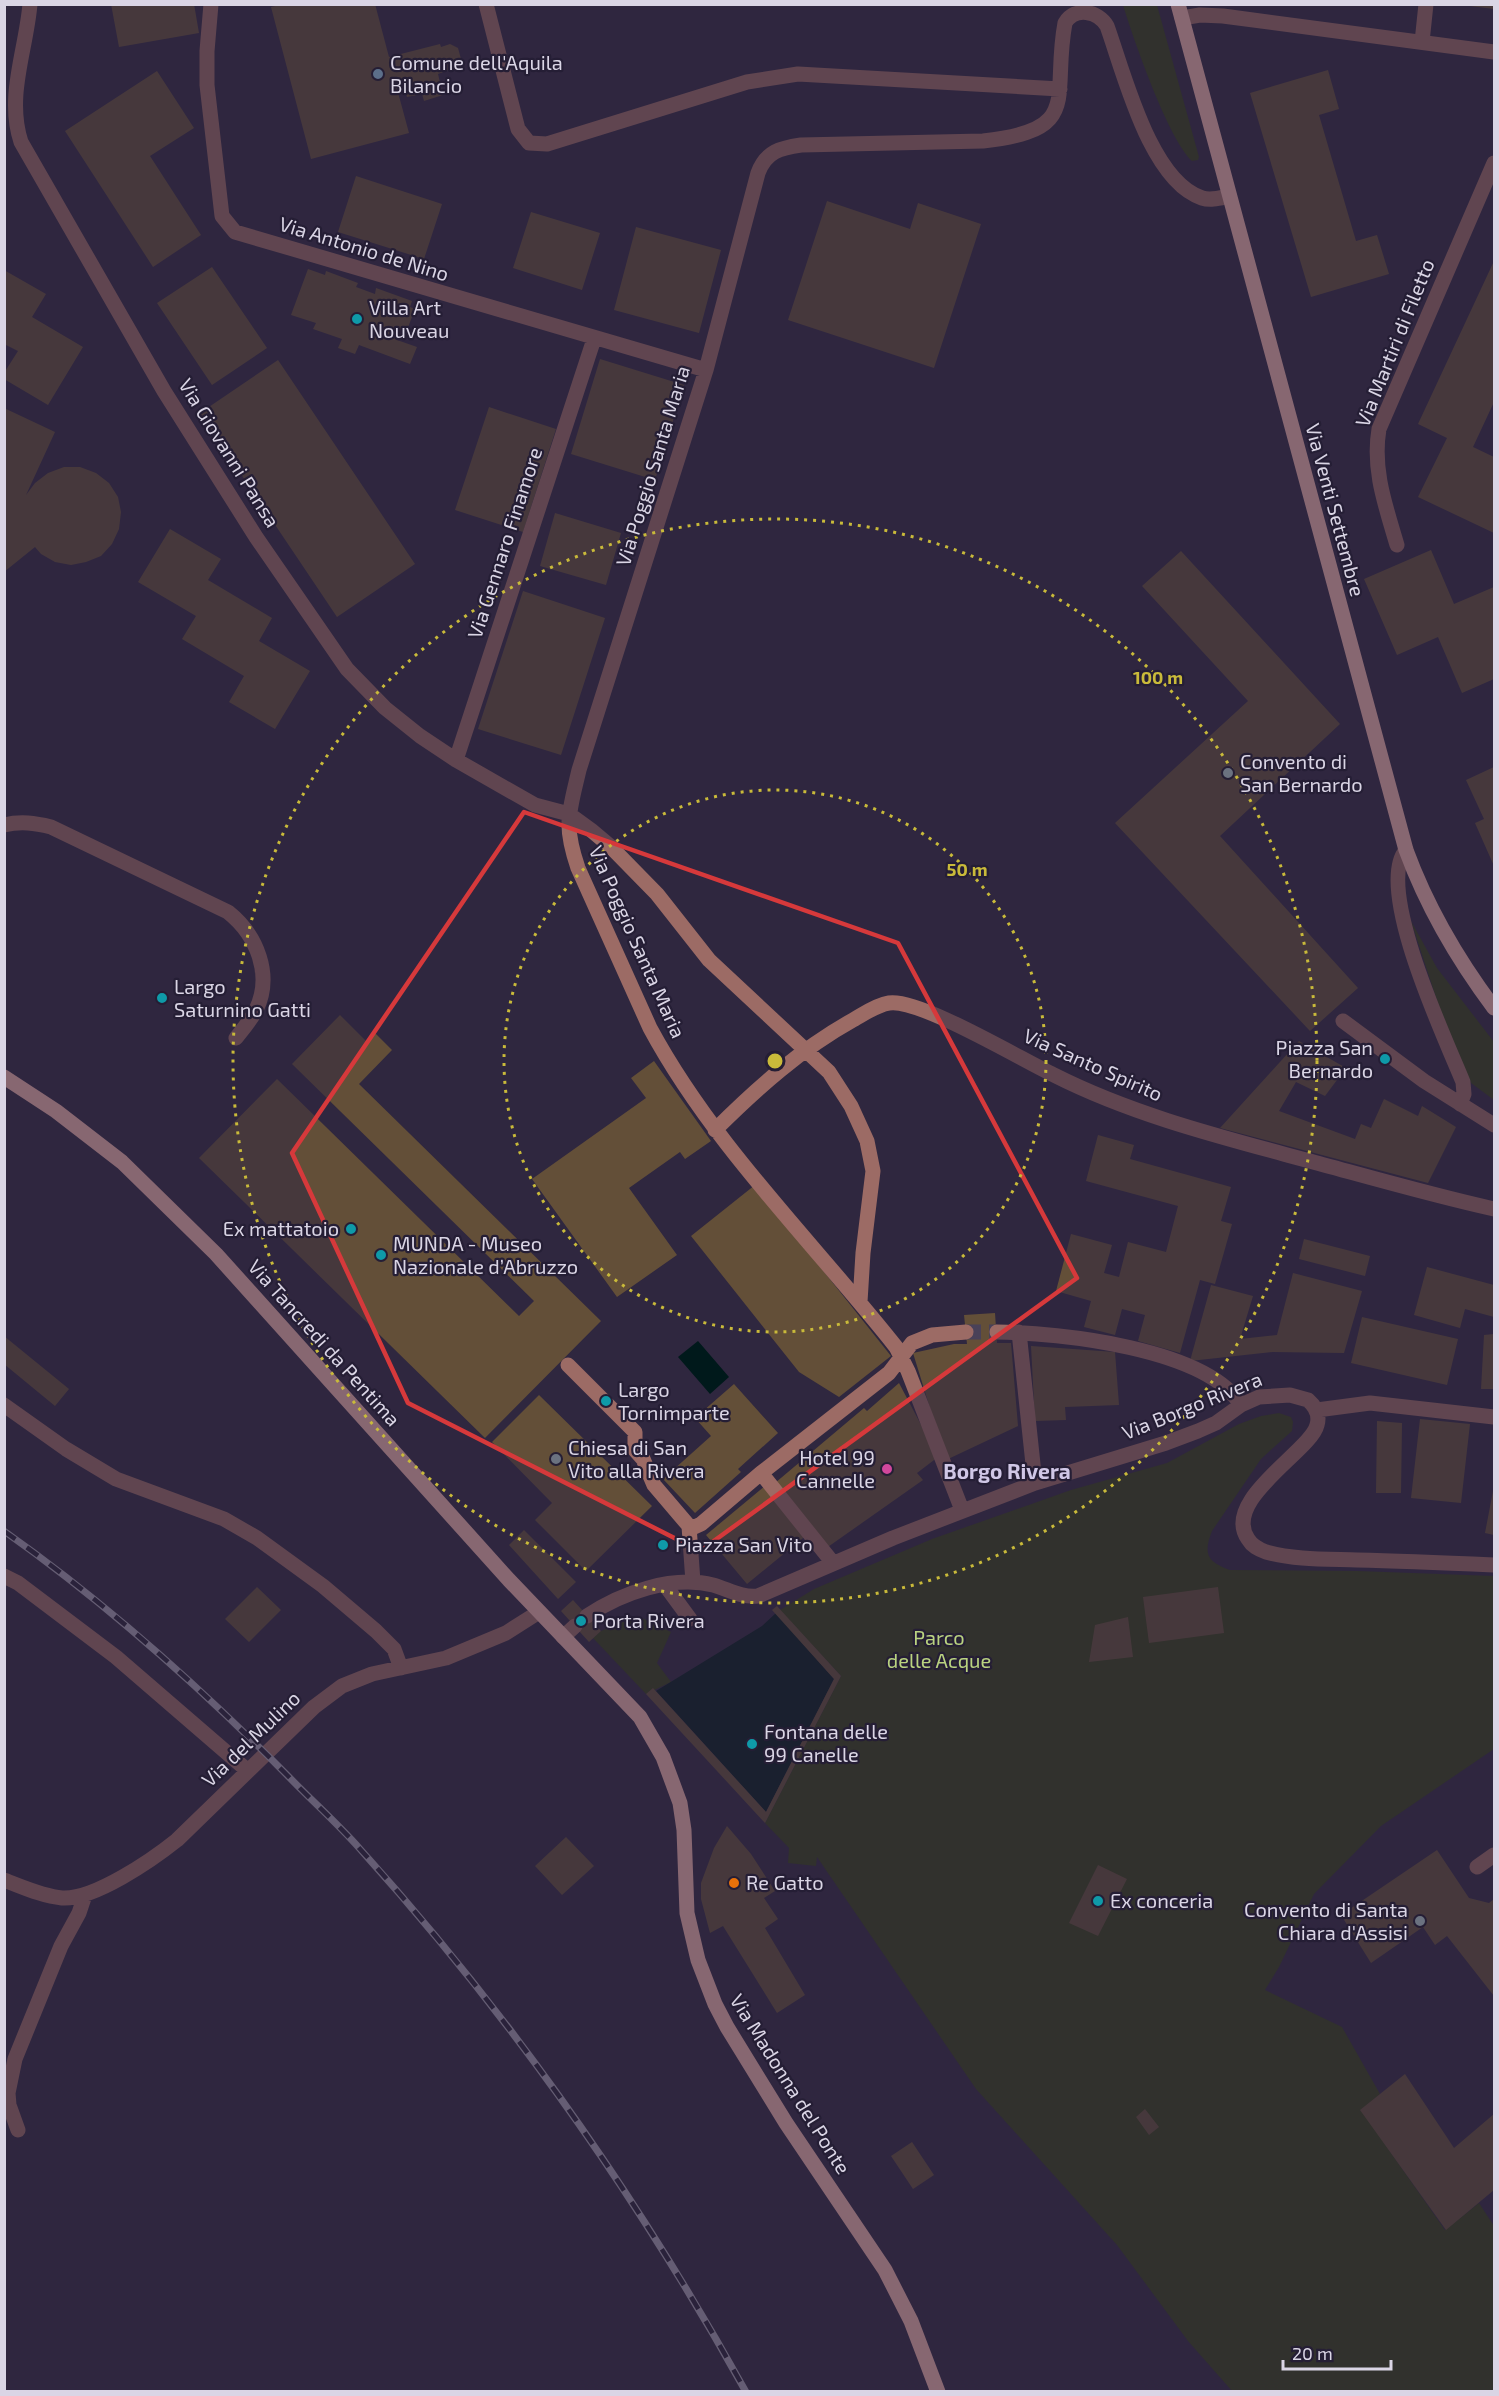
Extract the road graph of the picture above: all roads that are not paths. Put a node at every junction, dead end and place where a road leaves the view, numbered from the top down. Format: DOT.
graph roads {
  1 [pos="30,4"];
  2 [pos="211,4"];
  3 [pos="486,4"];
  4 [pos="1426,4"];
  5 [pos="1076,9"];
  6 [pos="1180,11"];
  7 [pos="1422,42"];
  8 [pos="1494,52"];
  9 [pos="1060,89"];
  10 [pos="1494,163"];
  11 [pos="1229,196"];
  12 [pos="594,339"];
  13 [pos="706,370"];
  14 [pos="1397,545"];
  15 [pos="456,760"];
  16 [pos="568,814"];
  17 [pos="4,825"];
  18 [pos="1406,850"];
  19 [pos="1494,1008"];
  20 [pos="1343,1021"];
  21 [pos="236,1038"];
  22 [pos="807,1050"];
  23 [pos="4,1077"];
  24 [pos="1460,1104"];
  25 [pos="1494,1125"];
  26 [pos="715,1130"];
  27 [pos="1494,1209"];
  28 [pos="860,1302"];
  29 [pos="966,1332"];
  30 [pos="997,1332"];
  31 [pos="1019,1332"];
  32 [pos="901,1356"];
  33 [pos="568,1365"];
  34 [pos="4,1405"];
  35 [pos="1241,1405"];
  36 [pos="1317,1410"];
  37 [pos="1494,1417"];
  38 [pos="761,1473"];
  39 [pos="1035,1483"];
  40 [pos="962,1510"];
  41 [pos="690,1529"];
  42 [pos="833,1563"];
  43 [pos="1494,1565"];
  44 [pos="4,1576"];
  45 [pos="693,1582"];
  46 [pos="665,1585"];
  47 [pos="539,1612"];
  48 [pos="587,1616"];
  49 [pos="690,1619"];
  50 [pos="575,1626"];
  51 [pos="563,1637"];
  52 [pos="400,1668"];
  53 [pos="248,1771"];
  54 [pos="1494,1855"];
  55 [pos="1476,1867"];
  56 [pos="4,1880"];
  57 [pos="85,1895"];
  58 [pos="18,2130"];
  59 [pos="938,2391"];
  1 -- 15 [label="street, Via Giovanni Pansa"];
  2 -- 12 [label="street, Via Antonio de Nino"];
  3 -- 9 [label="street"];
  4 -- 7 [label="street"];
  5 -- 9 [label="street, Via Poggio Santa Maria"];
  5 -- 11 [label="street, Via Poggio Santa Maria"];
  6 -- 7 [label="street"];
  6 -- 11 [label="main road, Via Venti Settembre"];
  7 -- 8 [label="street"];
  9 -- 13 [label="street, Via Poggio Santa Maria"];
  10 -- 14 [label="street, Via Martiri di Filetto"];
  11 -- 18 [label="main road, Via Venti Settembre"];
  12 -- 13 [label="street, Via Antonio de Nino"];
  12 -- 15 [label="street, Via Gennaro Finamore"];
  13 -- 16 [label="street, Via Poggio Santa Maria"];
  15 -- 16 [label="street, Via Giovanni Pansa"];
  16 -- 22 [label="street"];
  16 -- 26 [label="street, Via Poggio Santa Maria"];
  17 -- 21 [label="street"];
  18 -- 19 [label="main road, Via Venti Settembre"];
  18 -- 24 [label="street"];
  20 -- 24 [label="street"];
  22 -- 26 [label="street, Via Santo Spirito"];
  22 -- 27 [label="street, Via Santo Spirito"];
  22 -- 28 [label="street"];
  23 -- 47 [label="main road, Via Tancredi da Pentima"];
  24 -- 25 [label="street"];
  26 -- 28 [label="street, Via Poggio Santa Maria"];
  28 -- 32 [label="street, Via Poggio Santa Maria"];
  29 -- 32 [label="street"];
  30 -- 31 [label="street"];
  31 -- 35 [label="street"];
  31 -- 39 [label="street"];
  32 -- 38 [label="street"];
  32 -- 40 [label="street, Via Poggio Santa Maria"];
  33 -- 41 [label="street"];
  34 -- 52 [label="street"];
  35 -- 36 [label="street, Via Borgo Rivera"];
  35 -- 39 [label="street, Via Borgo Rivera"];
  36 -- 37 [label="street"];
  36 -- 43 [label="street"];
  38 -- 41 [label="street"];
  38 -- 42 [label="street"];
  39 -- 40 [label="street, Via Borgo Rivera"];
  40 -- 42 [label="street, Via Borgo Rivera"];
  41 -- 45 [label="street"];
  42 -- 45 [label="street, Via Borgo Rivera"];
  44 -- 53 [label="street"];
  45 -- 46 [label="street"];
  46 -- 48 [label="street"];
  46 -- 49 [label="street"];
  47 -- 51 [label="main road, Via Tancredi da Pentima"];
  47 -- 52 [label="street, Via del Mulino"];
  50 -- 51 [label="street"];
  51 -- 59 [label="main road, Via Madonna del Ponte"];
  52 -- 53 [label="street, Via del Mulino"];
  53 -- 57 [label="street, Via del Mulino"];
  54 -- 55 [label="street"];
  56 -- 57 [label="street, Via del Mulino"];
  57 -- 58 [label="street"];
}
